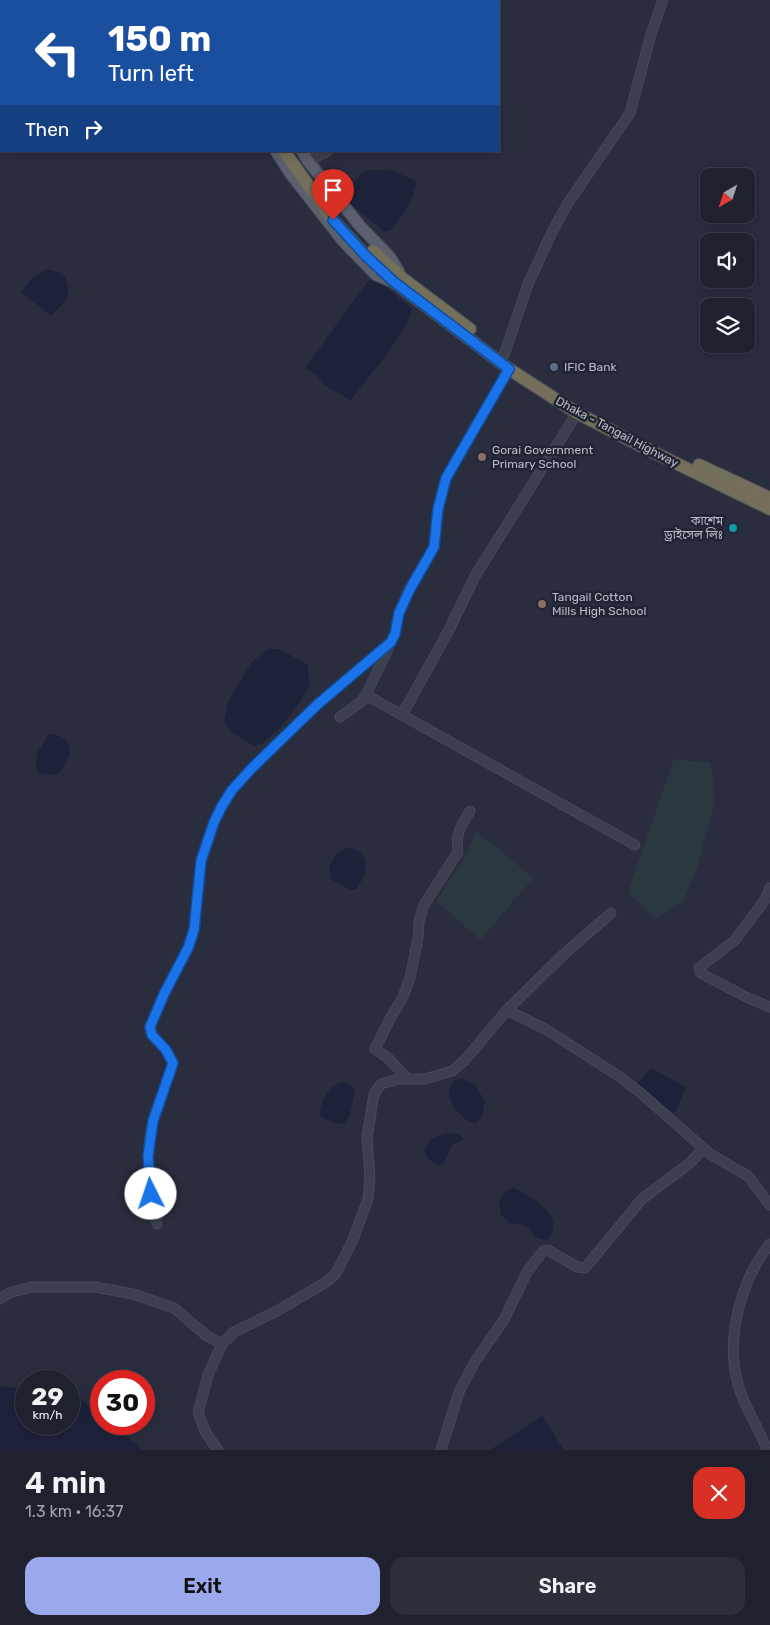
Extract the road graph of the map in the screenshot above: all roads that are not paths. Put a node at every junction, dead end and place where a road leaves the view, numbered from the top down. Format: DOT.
graph roads {
  1 [pos="663,0"];
  2 [pos="277,152"];
  3 [pos="285,152"];
  4 [pos="295,152"];
  5 [pos="323,152"];
  6 [pos="305,156"];
  7 [pos="398,280"];
  8 [pos="504,355"];
  9 [pos="509,369"];
  10 [pos="577,413"];
  11 [pos="770,498"];
  12 [pos="770,509"];
  13 [pos="391,642"];
  14 [pos="366,695"];
  15 [pos="402,715"];
  16 [pos="340,718"];
  17 [pos="470,811"];
  18 [pos="635,845"];
  19 [pos="770,888"];
  20 [pos="611,913"];
  21 [pos="770,1007"];
  22 [pos="507,1010"];
  23 [pos="408,1079"];
  24 [pos="703,1148"];
  25 [pos="770,1205"];
  26 [pos="157,1224"];
  27 [pos="770,1244"];
  28 [pos="0,1299"];
  29 [pos="222,1344"];
  30 [pos="218,1450"];
  31 [pos="441,1450"];
  32 [pos="767,1450"];
  1 -- 8 [label="street"];
  2 -- 7 [label="main road"];
  3 -- 7 [label="highway, Dhaka - Tangail Highway"];
  4 -- 7 [label="highway, Dhaka - Tangail Highway"];
  5 -- 6 [label="street"];
  6 -- 7 [label="main road"];
  7 -- 8 [label="highway, Dhaka - Tangail Highway"];
  7 -- 9 [label="highway, Dhaka - Tangail Highway"];
  8 -- 11 [label="highway, Dhaka - Tangail Highway"];
  9 -- 10 [label="highway, Dhaka - Tangail Highway"];
  9 -- 13 [label="street"];
  10 -- 12 [label="highway, Dhaka - Tangail Highway"];
  10 -- 15 [label="street"];
  13 -- 14 [label="street"];
  13 -- 26 [label="street"];
  14 -- 15 [label="street"];
  14 -- 16 [label="street"];
  15 -- 18 [label="street"];
  17 -- 23 [label="street"];
  19 -- 21 [label="street"];
  20 -- 22 [label="street"];
  22 -- 23 [label="street"];
  22 -- 24 [label="street"];
  23 -- 29 [label="street"];
  24 -- 25 [label="street"];
  24 -- 31 [label="street"];
  27 -- 32 [label="street"];
  28 -- 29 [label="street"];
  29 -- 30 [label="street"];
}
